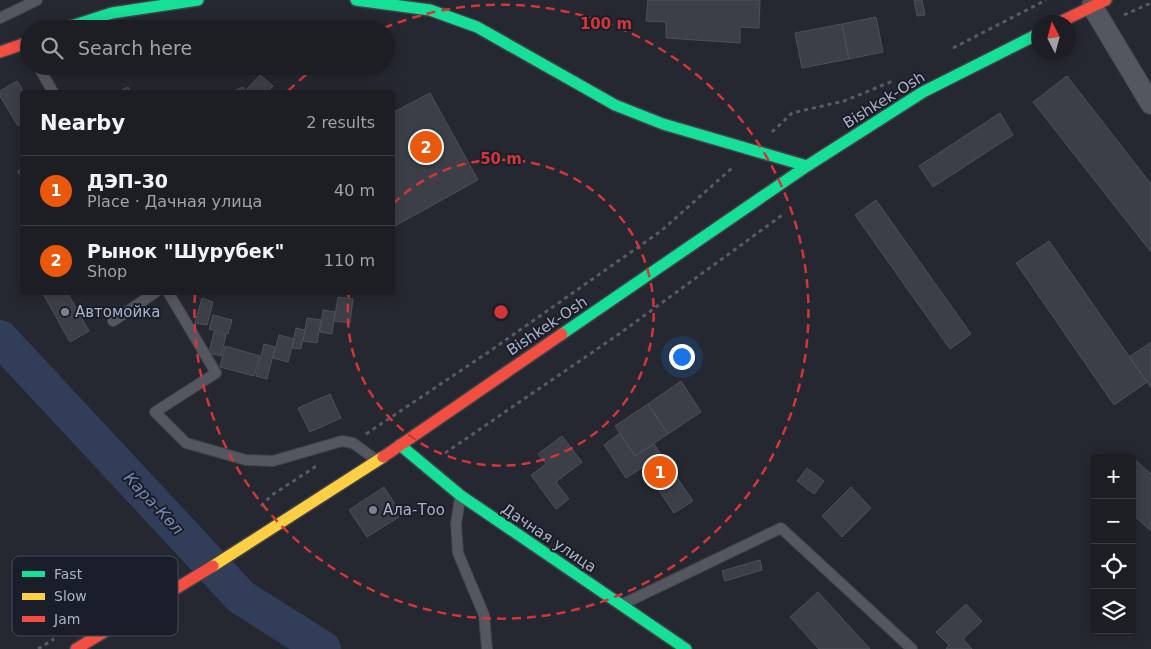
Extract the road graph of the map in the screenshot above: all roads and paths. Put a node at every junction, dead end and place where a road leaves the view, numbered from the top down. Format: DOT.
graph roads {
  1 [pos="37,0"];
  2 [pos="198,0"];
  3 [pos="356,0"];
  4 [pos="1046,0"];
  5 [pos="1099,3"];
  6 [pos="1074,15"];
  7 [pos="0,18"];
  8 [pos="88,20"];
  9 [pos="1031,38"];
  10 [pos="20,47"];
  11 [pos="948,51"];
  12 [pos="0,52"];
  13 [pos="43,75"];
  14 [pos="901,78"];
  15 [pos="51,90"];
  16 [pos="1151,104"];
  17 [pos="753,149"];
  18 [pos="806,166"];
  19 [pos="787,211"];
  20 [pos="152,295"];
  21 [pos="170,295"];
  22 [pos="113,321"];
  23 [pos="354,443"];
  24 [pos="400,445"];
  25 [pos="376,460"];
  26 [pos="321,464"];
  27 [pos="426,466"];
  28 [pos="460,495"];
  29 [pos="259,508"];
  30 [pos="178,588"];
  31 [pos="620,605"];
  32 [pos="98,636"];
  33 [pos="76,649"];
  34 [pos="487,649"];
  35 [pos="686,649"];
  36 [pos="912,649"];
  1 -- 7 [label="lane"];
  2 -- 8 [label="main road"];
  3 -- 17 [label="main road"];
  4 -- 11 [label="path"];
  5 -- 6 [label="main road"];
  5 -- 16 [label="street"];
  9 -- 18 [label="main road, Bishkek-Osh"];
  10 -- 12 [label="main road"];
  13 -- 15 [label="lane"];
  14 -- 17 [label="path"];
  17 -- 18 [label="main road"];
  17 -- 23 [label="path"];
  18 -- 24 [label="main road, Bishkek-Osh"];
  19 -- 27 [label="path"];
  20 -- 22 [label="lane"];
  21 -- 23 [label="lane"];
  23 -- 25 [label="lane"];
  24 -- 25 [label="main road, Bishkek-Osh"];
  24 -- 27 [label="main road, Дачная улица"];
  25 -- 30 [label="main road, Bishkek-Osh"];
  26 -- 29 [label="path"];
  27 -- 28 [label="main road, Дачная улица"];
  28 -- 31 [label="main road, Дачная улица"];
  28 -- 34 [label="lane"];
  31 -- 35 [label="main road, Дачная улица"];
  31 -- 36 [label="lane"];
  32 -- 33 [label="main road, Bishkek-Osh"];
}
